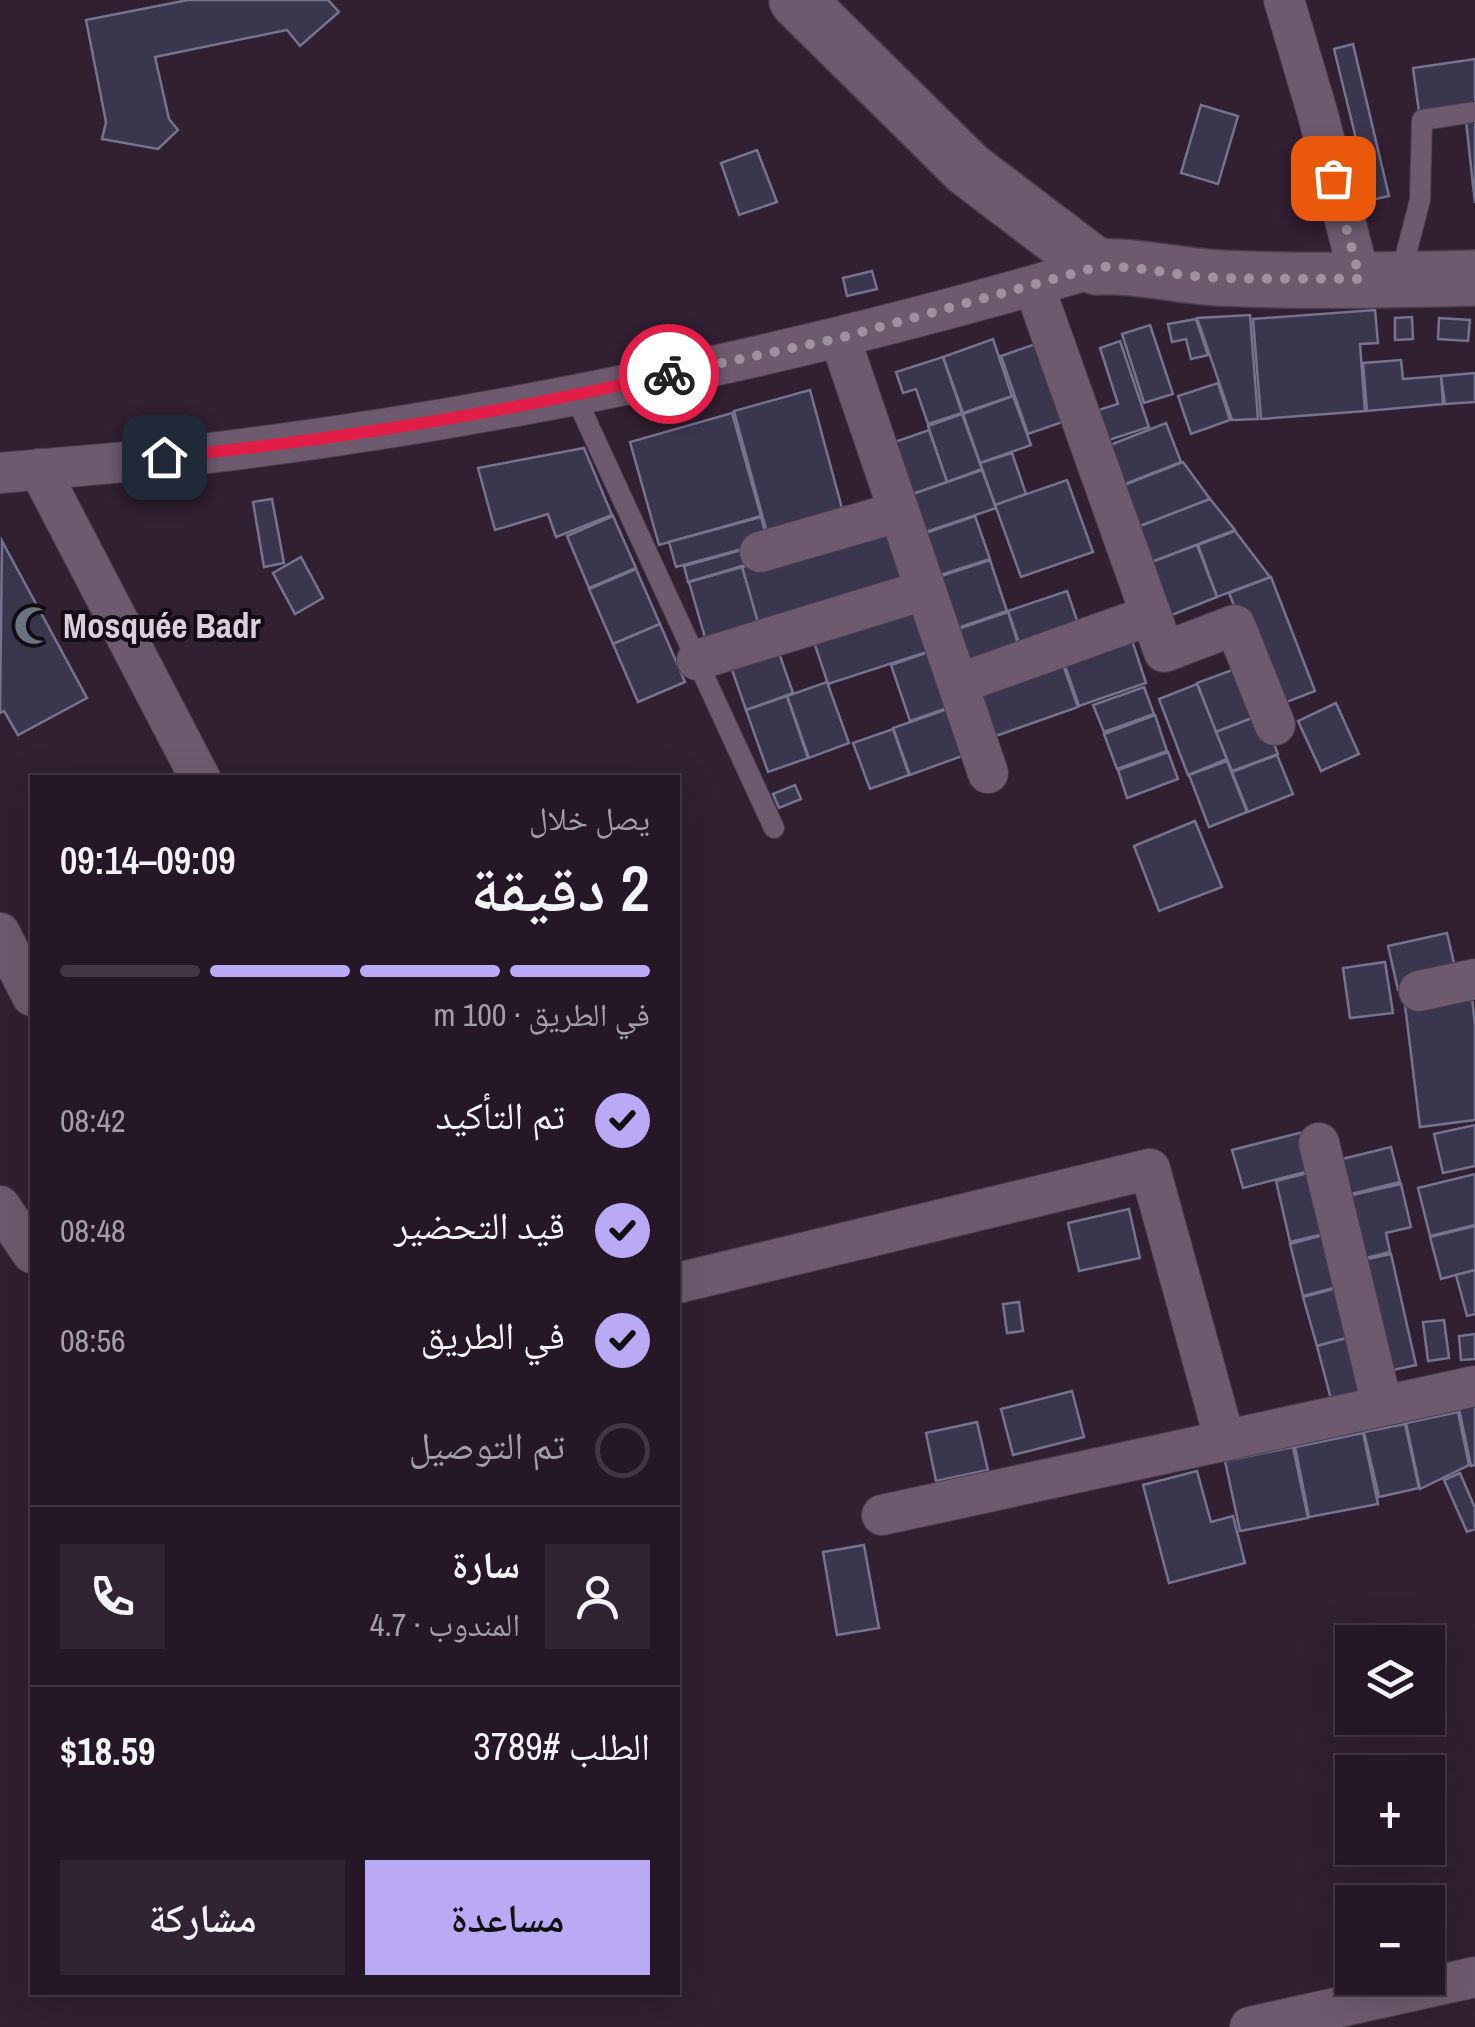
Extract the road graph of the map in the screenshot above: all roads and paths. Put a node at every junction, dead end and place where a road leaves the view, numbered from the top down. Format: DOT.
graph roads {
  1 [pos="797,0"];
  2 [pos="1284,0"];
  3 [pos="1475,112"];
  4 [pos="1097,267"];
  5 [pos="1475,278"];
  6 [pos="1380,279"];
  7 [pos="1034,286"];
  8 [pos="840,338"];
  9 [pos="575,396"];
  10 [pos="19,471"];
  11 [pos="898,512"];
  12 [pos="760,552"];
  13 [pos="925,590"];
  14 [pos="1151,615"];
  15 [pos="697,660"];
  16 [pos="958,684"];
  17 [pos="1275,725"];
  18 [pos="988,773"];
  19 [pos="198,775"];
  20 [pos="774,828"];
  21 [pos="0,933"];
  22 [pos="1475,979"];
  23 [pos="1419,991"];
  24 [pos="30,992"];
  25 [pos="1318,1142"];
  26 [pos="0,1206"];
  27 [pos="30,1249"];
  28 [pos="680,1283"];
  29 [pos="1475,1386"];
  30 [pos="1382,1405"];
  31 [pos="1225,1441"];
  32 [pos="882,1515"];
  33 [pos="1475,1977"];
  34 [pos="1250,2027"];
  1 -- 4 [label="main road"];
  2 -- 6 [label="street"];
  3 -- 6 [label="lane"];
  4 -- 6 [label="main road"];
  4 -- 7 [label="street"];
  5 -- 6 [label="main road"];
  7 -- 8 [label="street"];
  7 -- 14 [label="street"];
  8 -- 9 [label="street"];
  8 -- 11 [label="street"];
  9 -- 10 [label="street"];
  9 -- 15 [label="lane"];
  10 -- 19 [label="street"];
  11 -- 12 [label="street"];
  11 -- 13 [label="street"];
  13 -- 15 [label="street"];
  13 -- 16 [label="street"];
  14 -- 16 [label="street"];
  14 -- 17 [label="street"];
  15 -- 20 [label="lane"];
  16 -- 18 [label="street"];
  21 -- 24 [label="street"];
  22 -- 23 [label="street"];
  25 -- 30 [label="street"];
  26 -- 27 [label="street"];
  28 -- 31 [label="street"];
  29 -- 30 [label="street"];
  30 -- 31 [label="street"];
  31 -- 32 [label="street"];
  33 -- 34 [label="street"];
}
